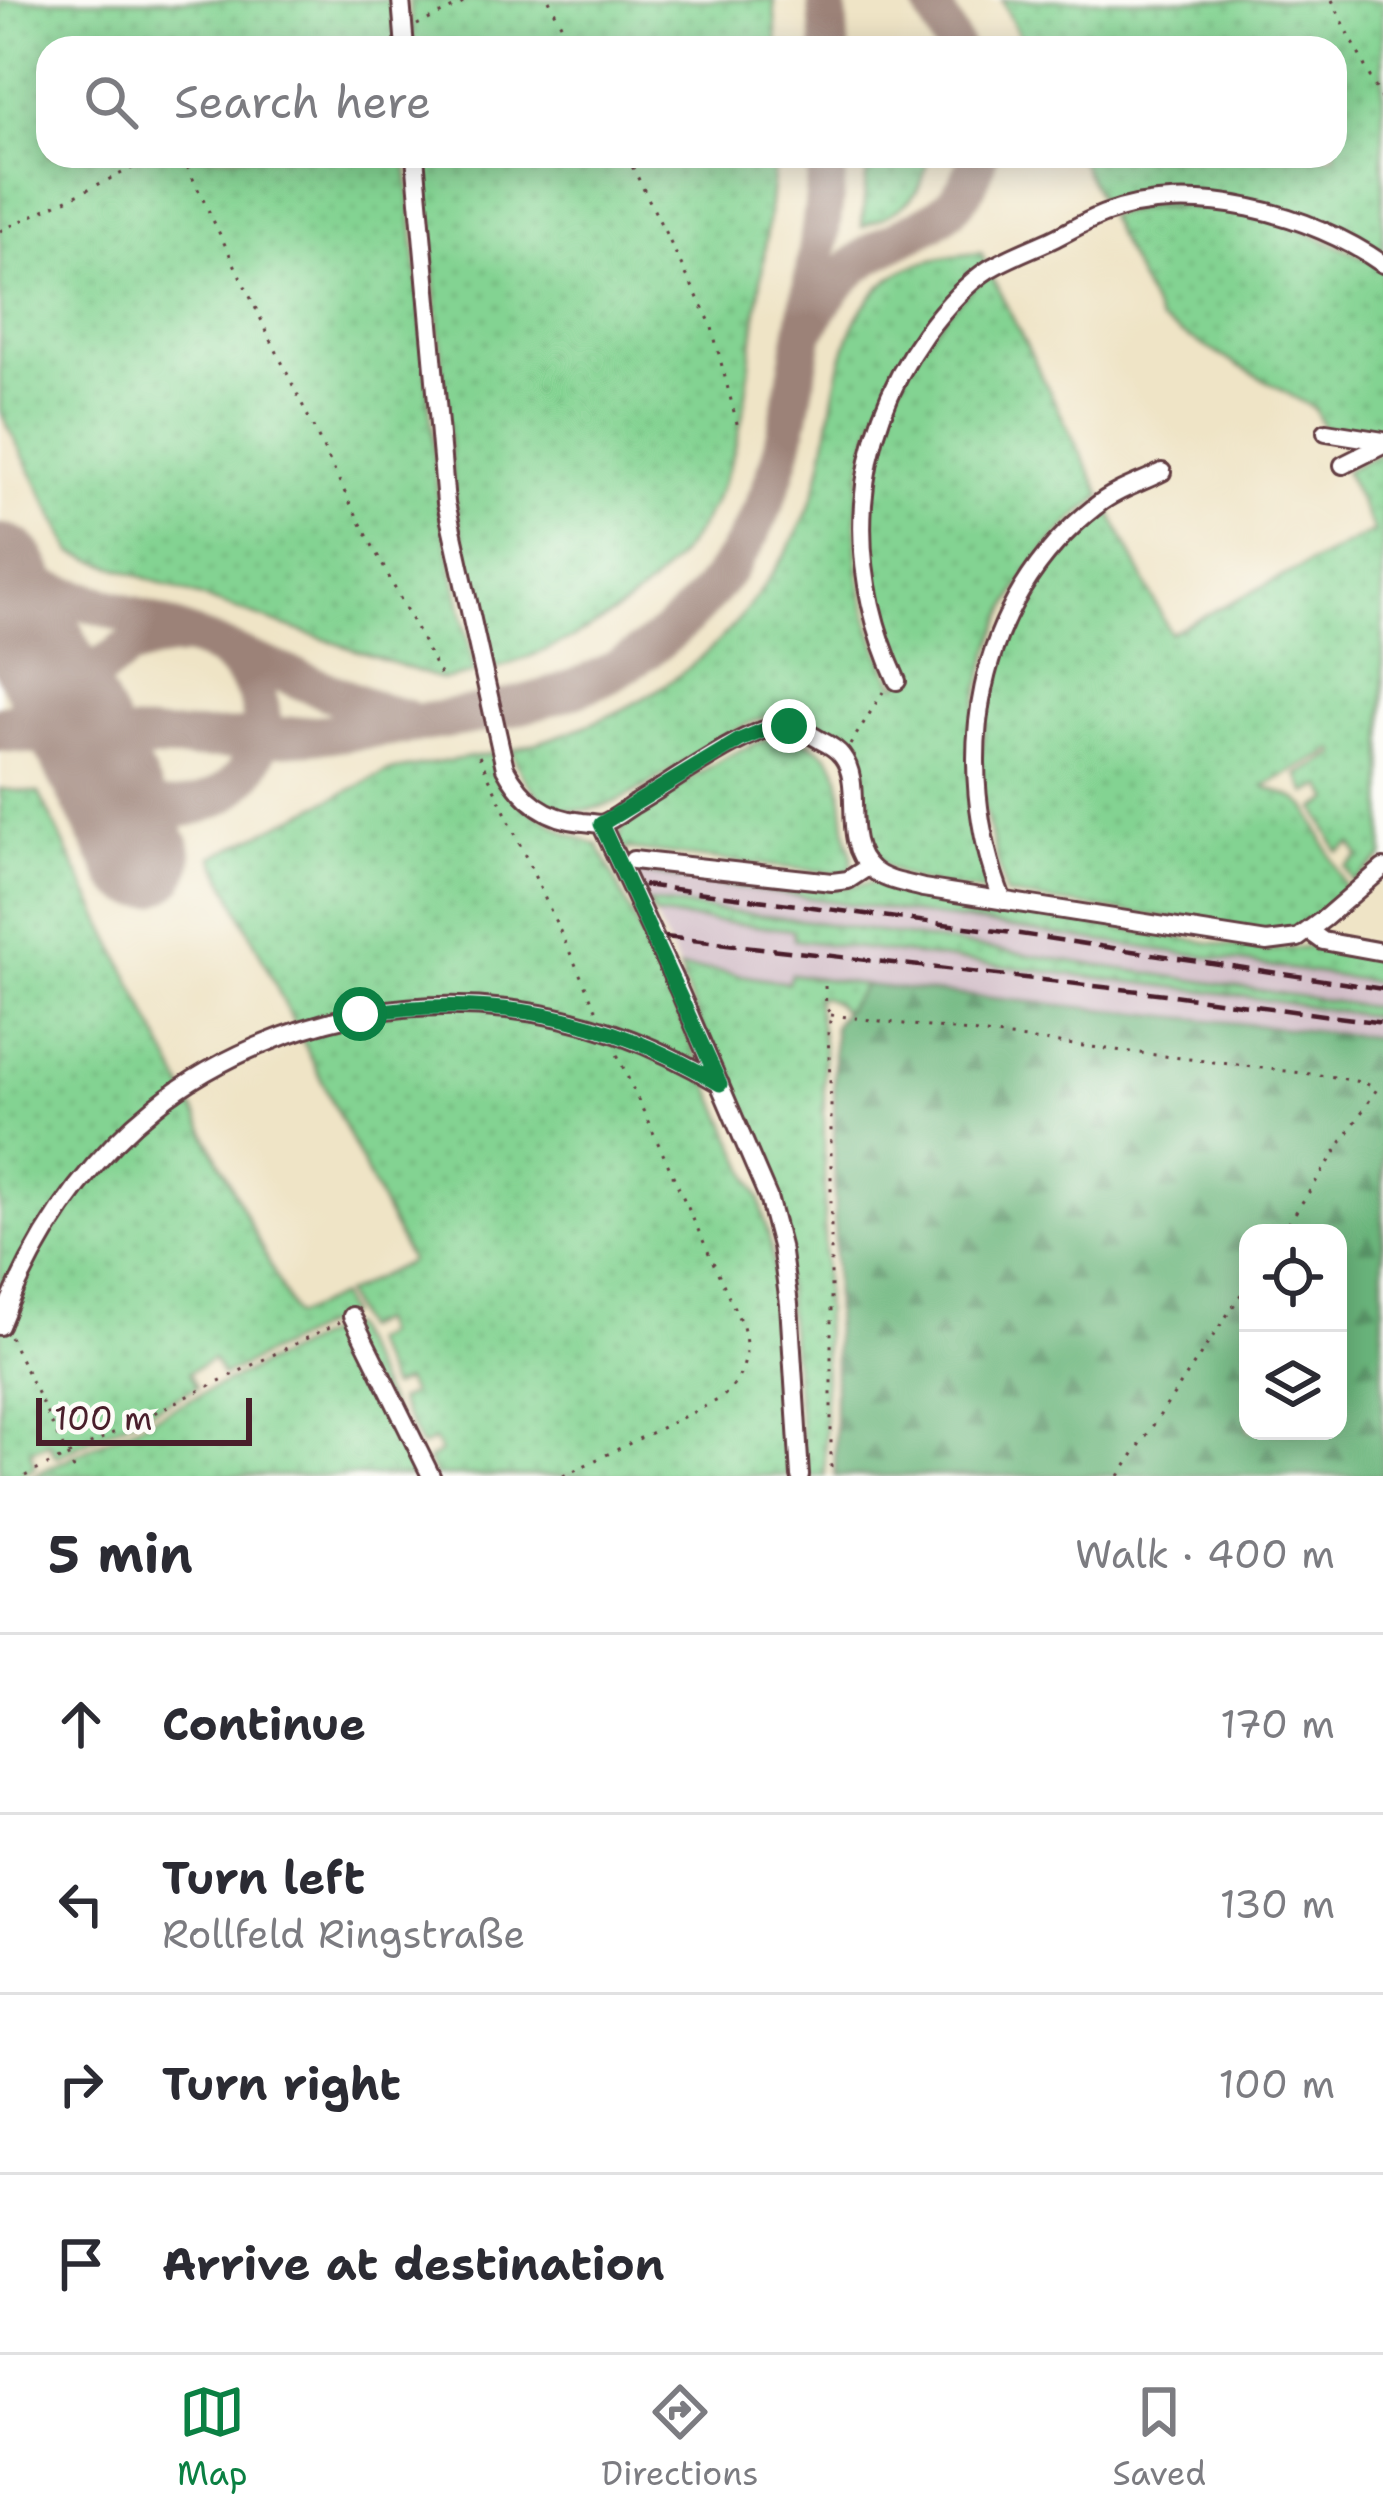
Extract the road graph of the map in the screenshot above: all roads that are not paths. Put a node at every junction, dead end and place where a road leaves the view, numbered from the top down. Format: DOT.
graph roads {
  1 [pos="400,0"];
  2 [pos="404,36"];
  3 [pos="416,168"];
  4 [pos="1383,264"];
  5 [pos="1327,432"];
  6 [pos="1383,443"];
  7 [pos="1343,465"];
  8 [pos="1162,472"];
  9 [pos="896,677"];
  10 [pos="601,824"];
  11 [pos="633,860"];
  12 [pos="868,867"];
  13 [pos="1383,868"];
  14 [pos="1003,901"];
  15 [pos="1309,931"];
  16 [pos="1383,952"];
  17 [pos="720,1084"];
  18 [pos="352,1316"];
  19 [pos="1,1323"];
  20 [pos="431,1476"];
  21 [pos="800,1476"];
  1 -- 2 [label="lane"];
  3 -- 10 [label="lane"];
  4 -- 9 [label="lane"];
  5 -- 6 [label="lane"];
  6 -- 7 [label="lane"];
  8 -- 14 [label="lane"];
  10 -- 12 [label="lane"];
  10 -- 17 [label="lane"];
  11 -- 12 [label="lane"];
  12 -- 14 [label="lane"];
  13 -- 15 [label="lane"];
  14 -- 15 [label="lane"];
  15 -- 16 [label="lane"];
  17 -- 19 [label="lane"];
  17 -- 21 [label="lane"];
  18 -- 20 [label="lane"];
}
